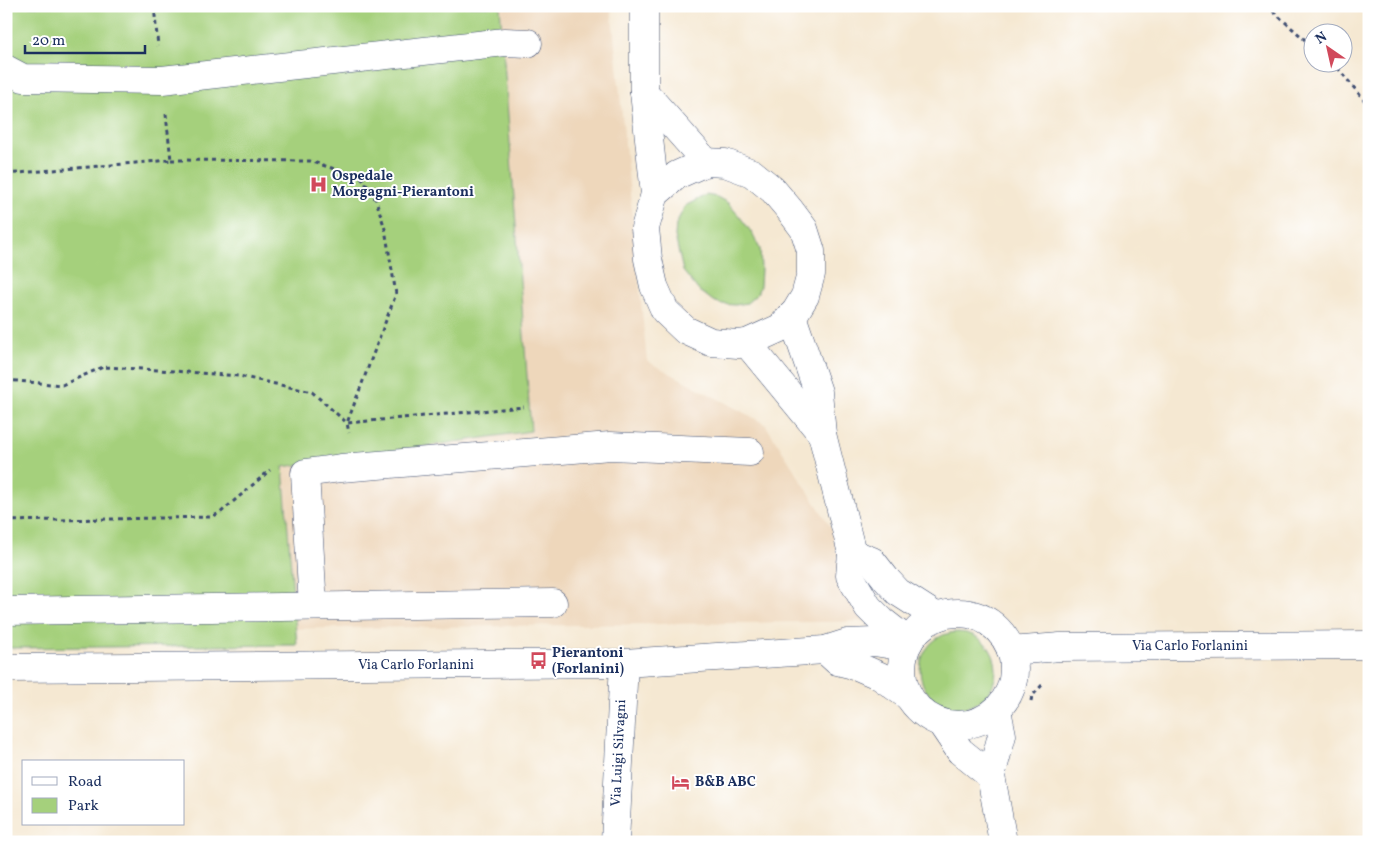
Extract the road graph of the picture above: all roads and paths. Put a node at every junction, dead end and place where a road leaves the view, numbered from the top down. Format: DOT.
graph roads {
  1 [pos="154,6"];
  2 [pos="644,6"];
  3 [pos="1267,6"];
  4 [pos="1302,37"];
  5 [pos="528,43"];
  6 [pos="6,70"];
  7 [pos="1341,72"];
  8 [pos="162,80"];
  9 [pos="644,92"];
  10 [pos="1369,106"];
  11 [pos="171,160"];
  12 [pos="706,162"];
  13 [pos="6,174"];
  14 [pos="655,194"];
  15 [pos="792,316"];
  16 [pos="747,343"];
  17 [pos="6,380"];
  18 [pos="524,407"];
  19 [pos="347,423"];
  20 [pos="822,434"];
  21 [pos="750,452"];
  22 [pos="304,474"];
  23 [pos="6,521"];
  24 [pos="852,553"];
  25 [pos="554,603"];
  26 [pos="313,606"];
  27 [pos="6,611"];
  28 [pos="937,617"];
  29 [pos="908,645"];
  30 [pos="1369,645"];
  31 [pos="825,650"];
  32 [pos="1012,651"];
  33 [pos="624,663"];
  34 [pos="6,668"];
  35 [pos="908,696"];
  36 [pos="997,710"];
  37 [pos="941,723"];
  38 [pos="991,776"];
  39 [pos="615,842"];
  40 [pos="1003,842"];
  1 -- 8 [label="path"];
  2 -- 9 [label="street"];
  3 -- 4 [label="path"];
  5 -- 8 [label="street"];
  6 -- 8 [label="street"];
  7 -- 10 [label="path"];
  8 -- 11 [label="path"];
  9 -- 12 [label="street"];
  9 -- 14 [label="street"];
  11 -- 13 [label="path"];
  11 -- 19 [label="path"];
  12 -- 14 [label="street"];
  12 -- 15 [label="street"];
  14 -- 16 [label="street"];
  15 -- 16 [label="street"];
  15 -- 20 [label="street"];
  16 -- 20 [label="street"];
  17 -- 19 [label="path"];
  18 -- 19 [label="path"];
  20 -- 24 [label="street"];
  21 -- 22 [label="street"];
  22 -- 23 [label="path"];
  22 -- 26 [label="street"];
  24 -- 28 [label="street"];
  24 -- 29 [label="street"];
  25 -- 26 [label="street"];
  26 -- 27 [label="street"];
  28 -- 29 [label="street"];
  28 -- 32 [label="street"];
  29 -- 31 [label="street, Via Carlo Forlanini"];
  29 -- 35 [label="street"];
  30 -- 32 [label="street, Via Carlo Forlanini"];
  31 -- 33 [label="street, Via Carlo Forlanini"];
  31 -- 35 [label="street"];
  32 -- 36 [label="street"];
  33 -- 34 [label="street, Via Carlo Forlanini"];
  33 -- 39 [label="street, Via Luigi Silvagni"];
  35 -- 37 [label="street"];
  36 -- 37 [label="street"];
  36 -- 38 [label="street"];
  37 -- 38 [label="street"];
  38 -- 40 [label="street"];
}
